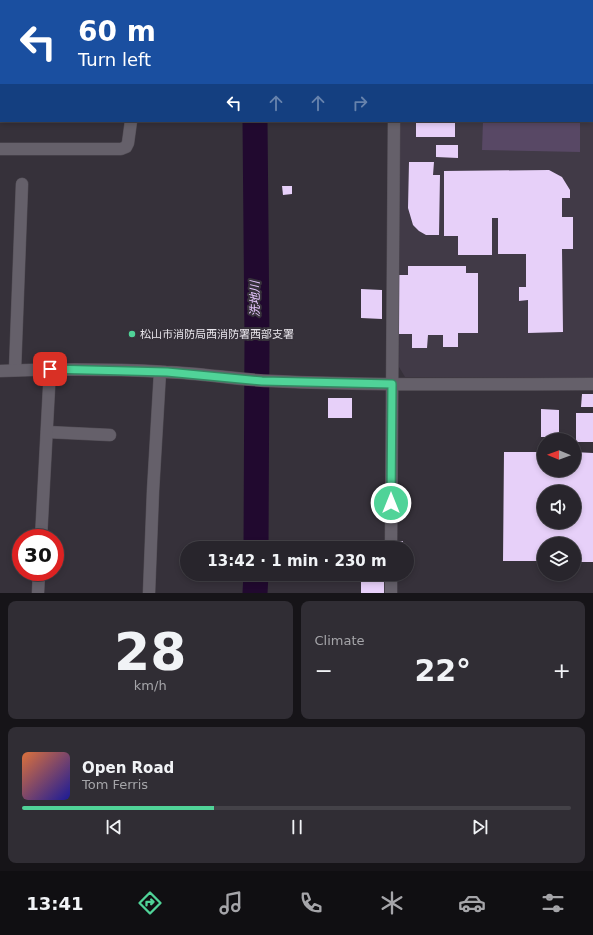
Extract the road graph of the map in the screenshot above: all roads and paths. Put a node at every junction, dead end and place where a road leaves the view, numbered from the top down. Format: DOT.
graph roads {
  1 [pos="130,122"];
  2 [pos="394,122"];
  3 [pos="0,150"];
  4 [pos="22,184"];
  5 [pos="50,369"];
  6 [pos="15,370"];
  7 [pos="0,371"];
  8 [pos="160,372"];
  9 [pos="392,384"];
  10 [pos="593,384"];
  11 [pos="47,432"];
  12 [pos="110,434"];
  13 [pos="42,529"];
  14 [pos="391,541"];
  15 [pos="39,581"];
  16 [pos="391,581"];
  17 [pos="38,593"];
  18 [pos="149,593"];
  19 [pos="391,593"];
  1 -- 3 [label="street"];
  2 -- 9 [label="street"];
  4 -- 6 [label="street"];
  5 -- 6 [label="street"];
  5 -- 8 [label="street"];
  5 -- 11 [label="street"];
  6 -- 7 [label="street"];
  8 -- 9 [label="street"];
  8 -- 18 [label="street"];
  9 -- 10 [label="street"];
  9 -- 14 [label="street"];
  11 -- 12 [label="street"];
  11 -- 13 [label="street"];
  15 -- 17 [label="street"];
  16 -- 19 [label="street"];
}
